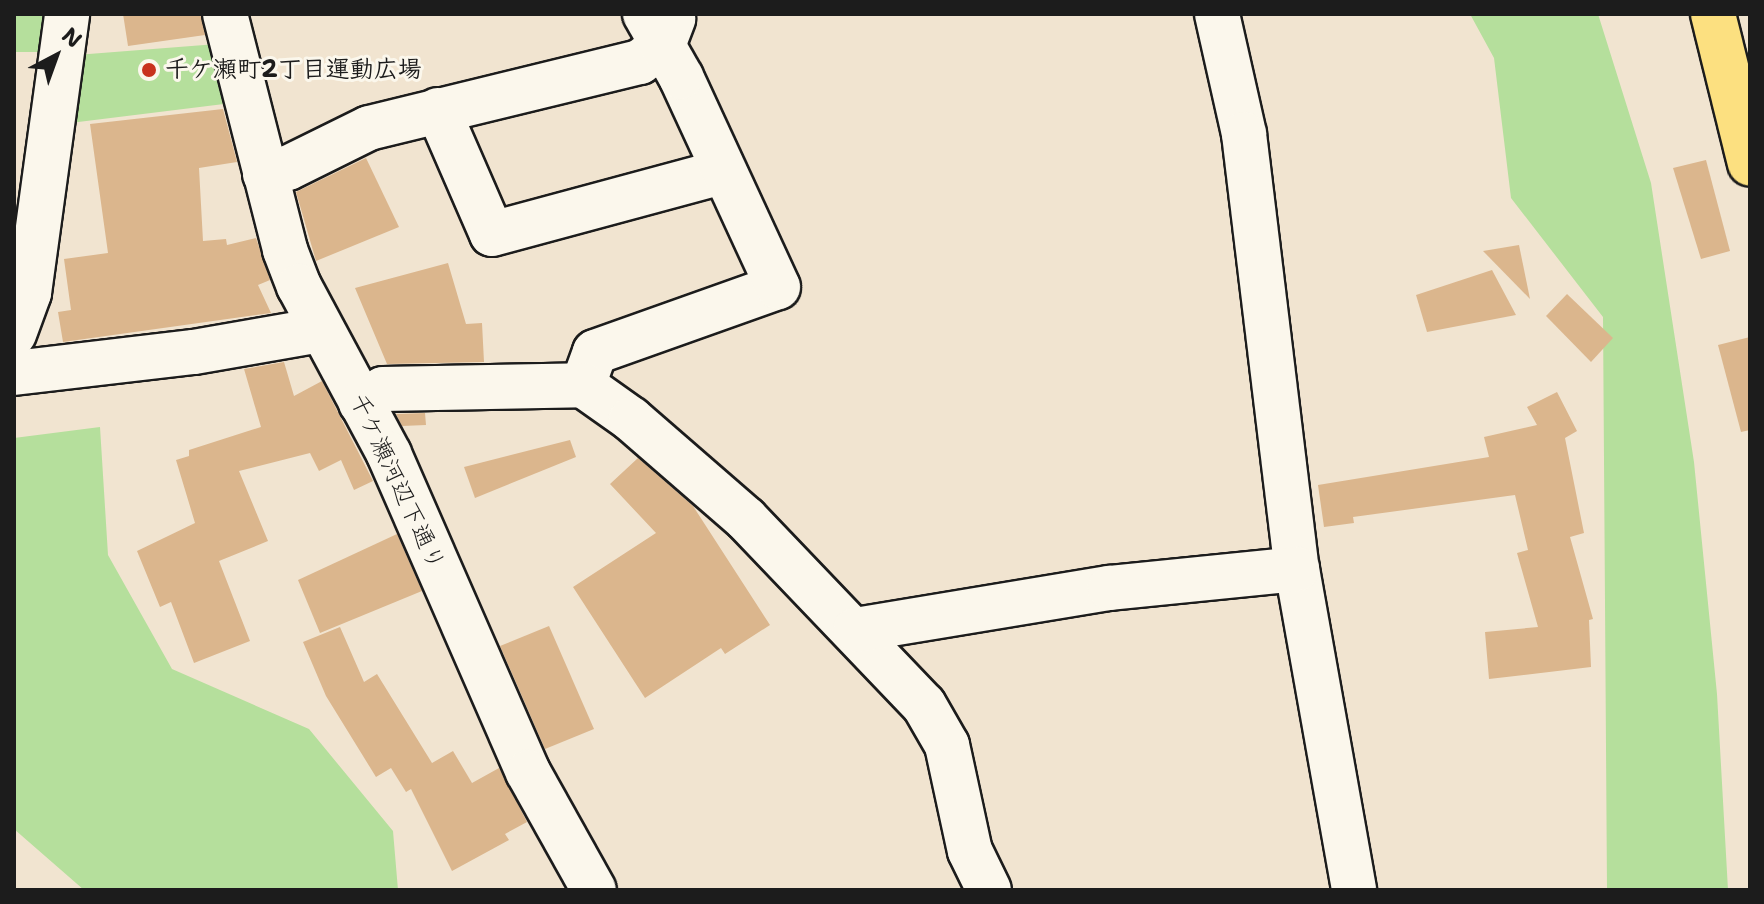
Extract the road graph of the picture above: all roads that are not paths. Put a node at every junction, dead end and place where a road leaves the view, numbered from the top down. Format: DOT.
graph roads {
  1 [pos="67,14"];
  2 [pos="225,14"];
  3 [pos="1217,14"];
  4 [pos="1713,14"];
  5 [pos="662,24"];
  6 [pos="438,110"];
  7 [pos="1747,139"];
  8 [pos="30,146"];
  9 [pos="722,172"];
  10 [pos="265,174"];
  11 [pos="320,330"];
  12 [pos="14,334"];
  13 [pos="14,373"];
  14 [pos="583,385"];
  15 [pos="361,403"];
  16 [pos="1297,569"];
  17 [pos="855,630"];
  18 [pos="594,890"];
  19 [pos="989,890"];
  20 [pos="1354,890"];
  1 -- 8 [label="street"];
  2 -- 10 [label="street, 千ケ瀬河辺下通り"];
  3 -- 16 [label="street"];
  4 -- 7 [label="main road"];
  5 -- 6 [label="street"];
  5 -- 9 [label="street"];
  6 -- 9 [label="street"];
  6 -- 10 [label="street"];
  8 -- 12 [label="street"];
  9 -- 14 [label="street"];
  10 -- 11 [label="street, 千ケ瀬河辺下通り"];
  11 -- 13 [label="street"];
  11 -- 15 [label="street, 千ケ瀬河辺下通り"];
  14 -- 15 [label="street"];
  14 -- 17 [label="street"];
  15 -- 18 [label="street, 千ケ瀬河辺下通り"];
  16 -- 17 [label="street"];
  16 -- 20 [label="street"];
  17 -- 19 [label="street"];
}
